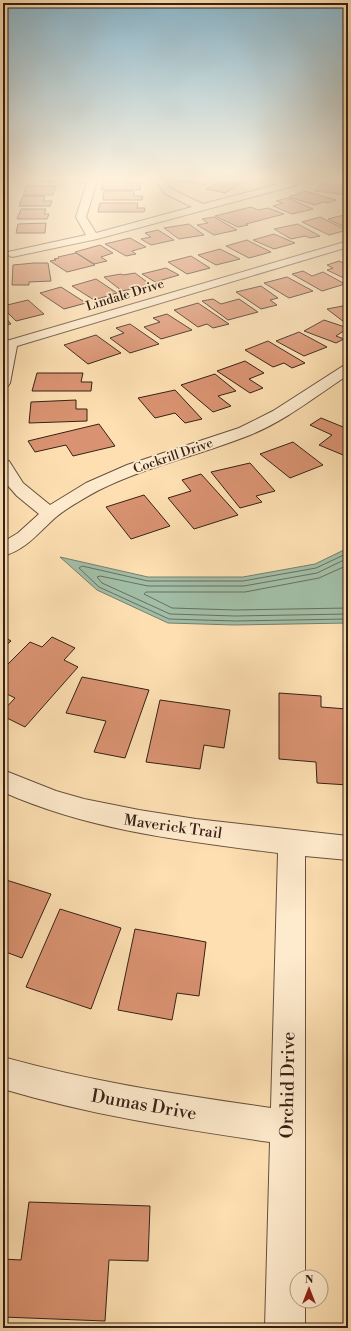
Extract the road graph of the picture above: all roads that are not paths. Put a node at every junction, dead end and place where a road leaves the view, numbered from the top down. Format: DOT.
graph roads {
  1 [pos="78,240"];
  2 [pos="347,245"];
  3 [pos="12,254"];
  4 [pos="7,345"];
  5 [pos="348,368"];
  6 [pos="3,383"];
  7 [pos="3,465"];
  8 [pos="50,513"];
  9 [pos="3,550"];
  10 [pos="3,781"];
  11 [pos="292,842"];
  12 [pos="348,848"];
  13 [pos="3,1073"];
  14 [pos="287,1127"];
  15 [pos="285,1328"];
  1 -- 3 [label="street"];
  2 -- 4 [label="street, Lindale Drive"];
  4 -- 6 [label="street"];
  5 -- 8 [label="street, Cockrill Drive"];
  7 -- 8 [label="street"];
  8 -- 9 [label="street, Cockrill Drive"];
  10 -- 11 [label="street, Maverick Trail"];
  11 -- 12 [label="street, Maverick Trail"];
  11 -- 14 [label="street, Orchid Drive"];
  13 -- 14 [label="street, Dumas Drive"];
  14 -- 15 [label="street, Orchid Drive"];
}
